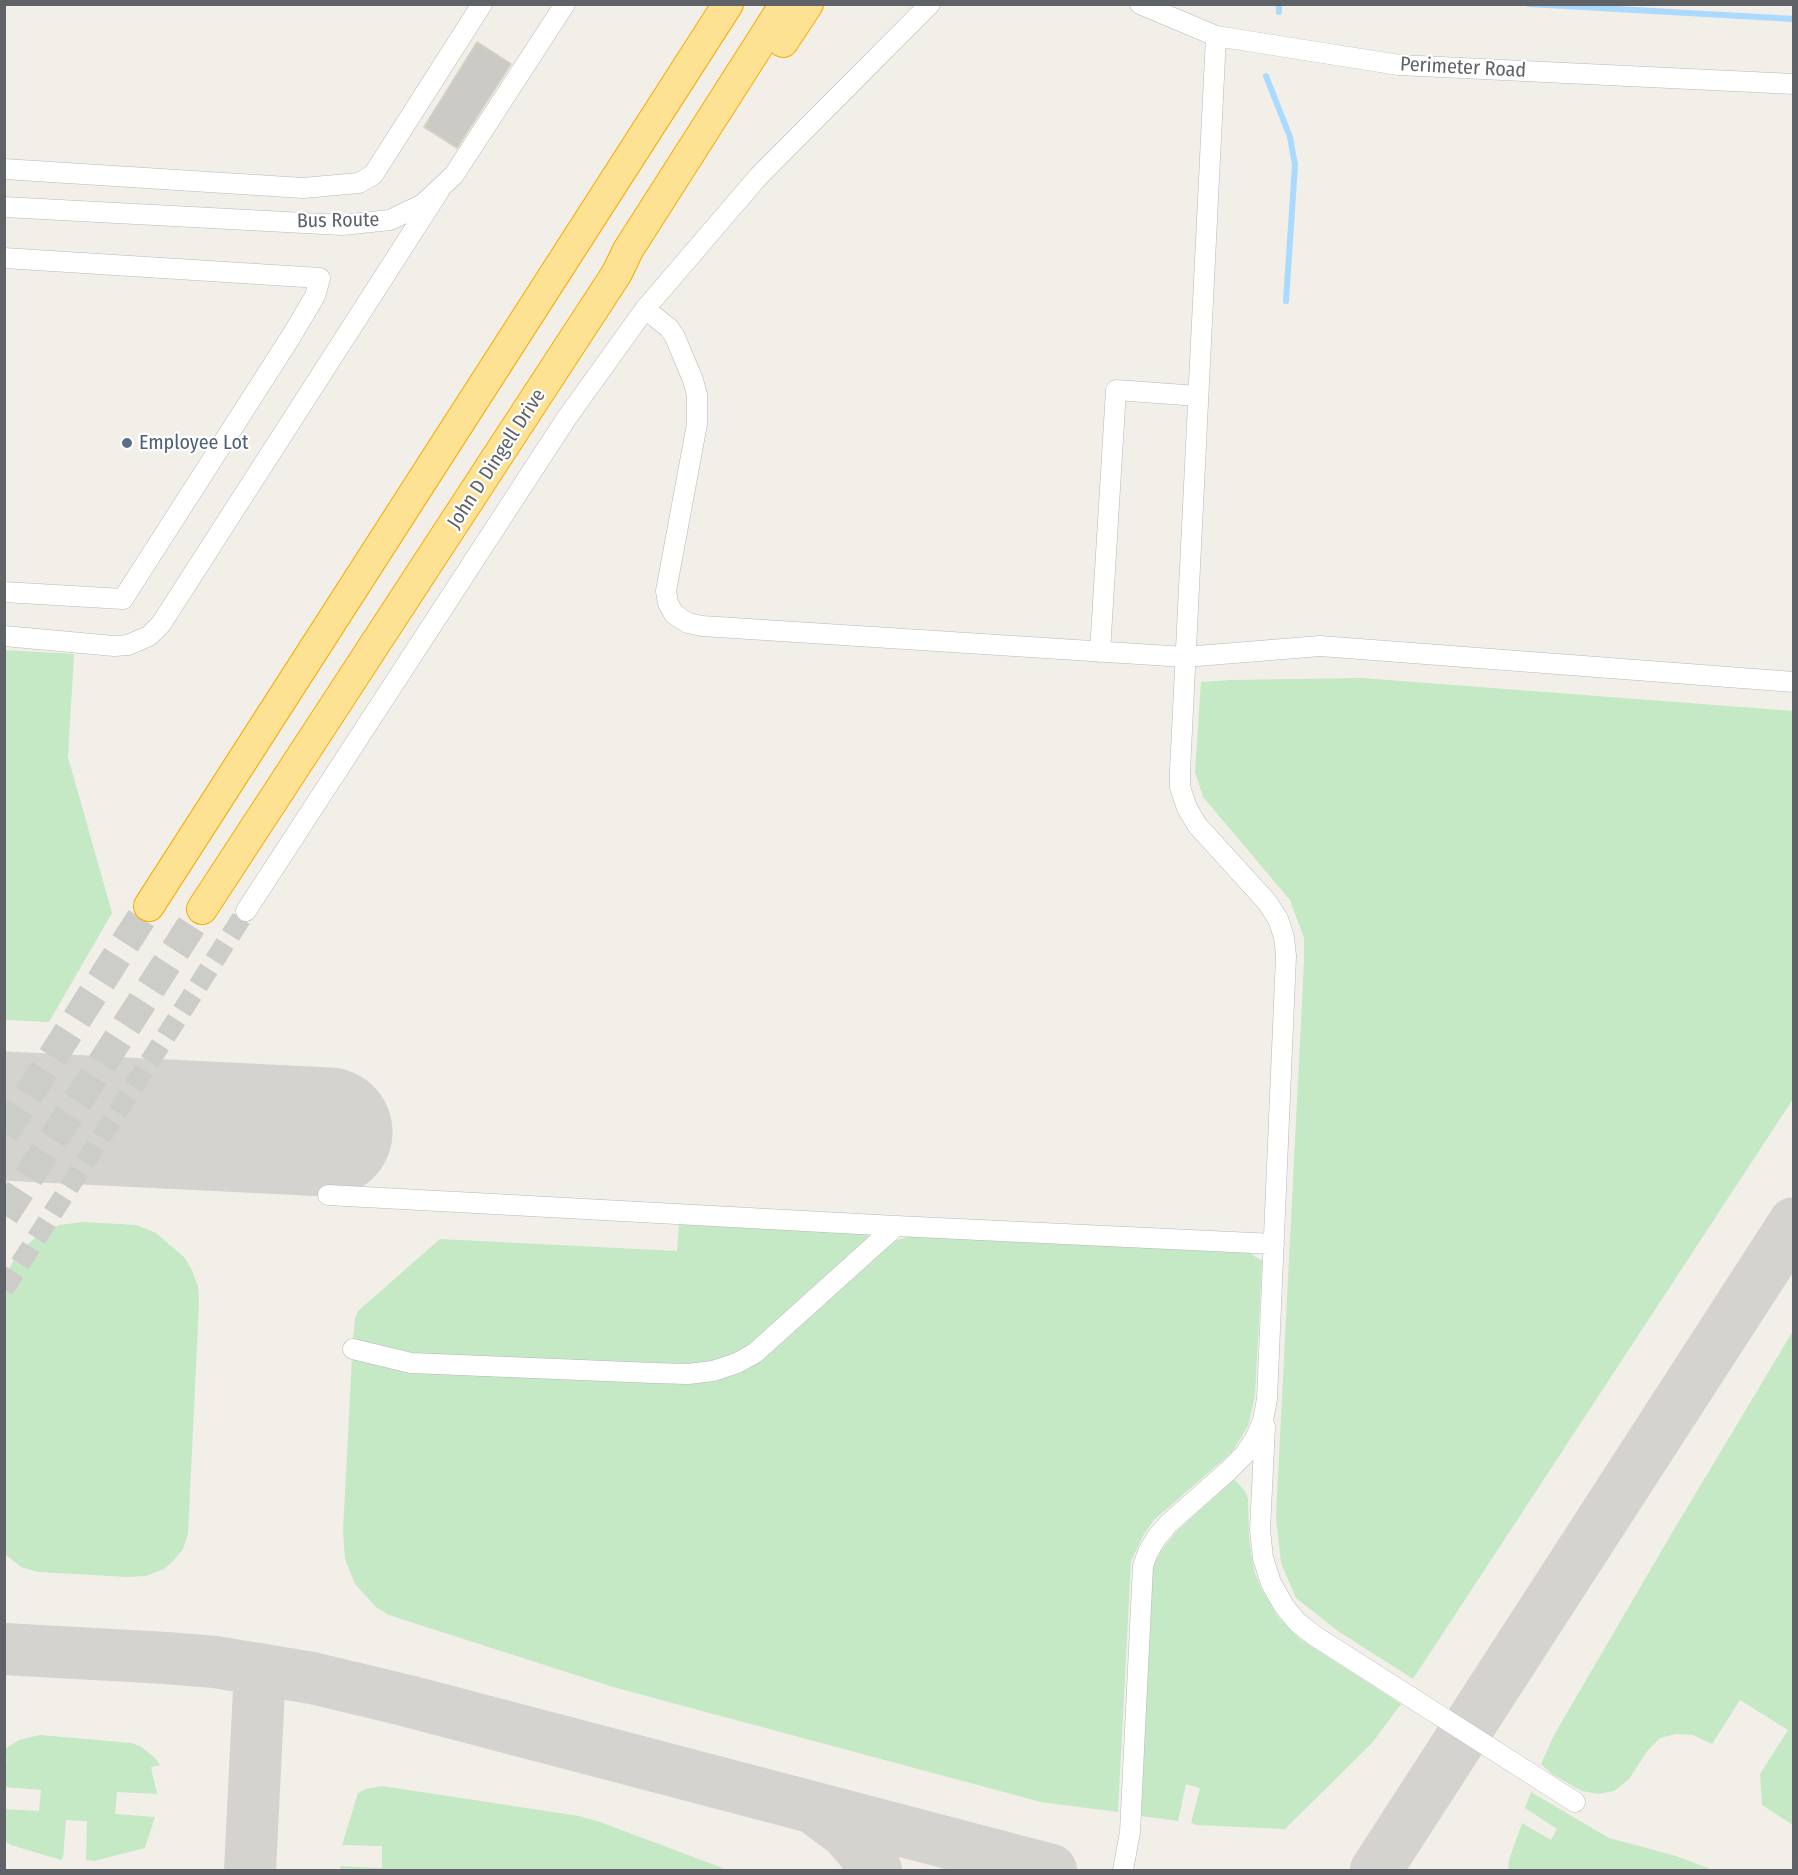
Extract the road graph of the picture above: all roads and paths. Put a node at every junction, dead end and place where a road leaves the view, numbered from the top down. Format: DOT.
graph roads {
  1 [pos="482,4"];
  2 [pos="565,4"];
  3 [pos="728,4"];
  4 [pos="785,4"];
  5 [pos="808,4"];
  6 [pos="930,4"];
  7 [pos="1140,4"];
  8 [pos="1216,36"];
  9 [pos="1794,84"];
  10 [pos="4,169"];
  11 [pos="439,191"];
  12 [pos="4,207"];
  13 [pos="4,258"];
  14 [pos="617,273"];
  15 [pos="645,309"];
  16 [pos="1198,396"];
  17 [pos="4,592"];
  18 [pos="4,636"];
  19 [pos="1100,652"];
  20 [pos="1185,657"];
  21 [pos="1794,682"];
  22 [pos="149,906"];
  23 [pos="202,909"];
  24 [pos="246,911"];
  25 [pos="328,1195"];
  26 [pos="896,1226"];
  27 [pos="1274,1244"];
  28 [pos="353,1349"];
  29 [pos="1267,1399"];
  30 [pos="1575,1802"];
  31 [pos="1123,1870"];
  1 -- 10 [label="lane"];
  2 -- 11 [label="lane, Bus Route"];
  3 -- 22 [label="highway"];
  4 -- 14 [label="highway, John D Dingell Drive"];
  5 -- 14 [label="highway"];
  6 -- 15 [label="lane"];
  7 -- 8 [label="lane, Perimeter Road"];
  8 -- 9 [label="lane, Perimeter Road"];
  8 -- 16 [label="lane"];
  11 -- 12 [label="lane, Bus Route"];
  11 -- 18 [label="lane"];
  13 -- 17 [label="lane"];
  14 -- 23 [label="highway, John D Dingell Drive"];
  15 -- 19 [label="lane"];
  15 -- 24 [label="lane"];
  16 -- 19 [label="lane"];
  16 -- 20 [label="lane"];
  19 -- 20 [label="lane"];
  20 -- 21 [label="lane"];
  20 -- 27 [label="lane"];
  25 -- 26 [label="lane"];
  26 -- 27 [label="lane"];
  26 -- 28 [label="lane"];
  27 -- 29 [label="lane"];
  29 -- 30 [label="lane"];
  29 -- 31 [label="lane"];
}
